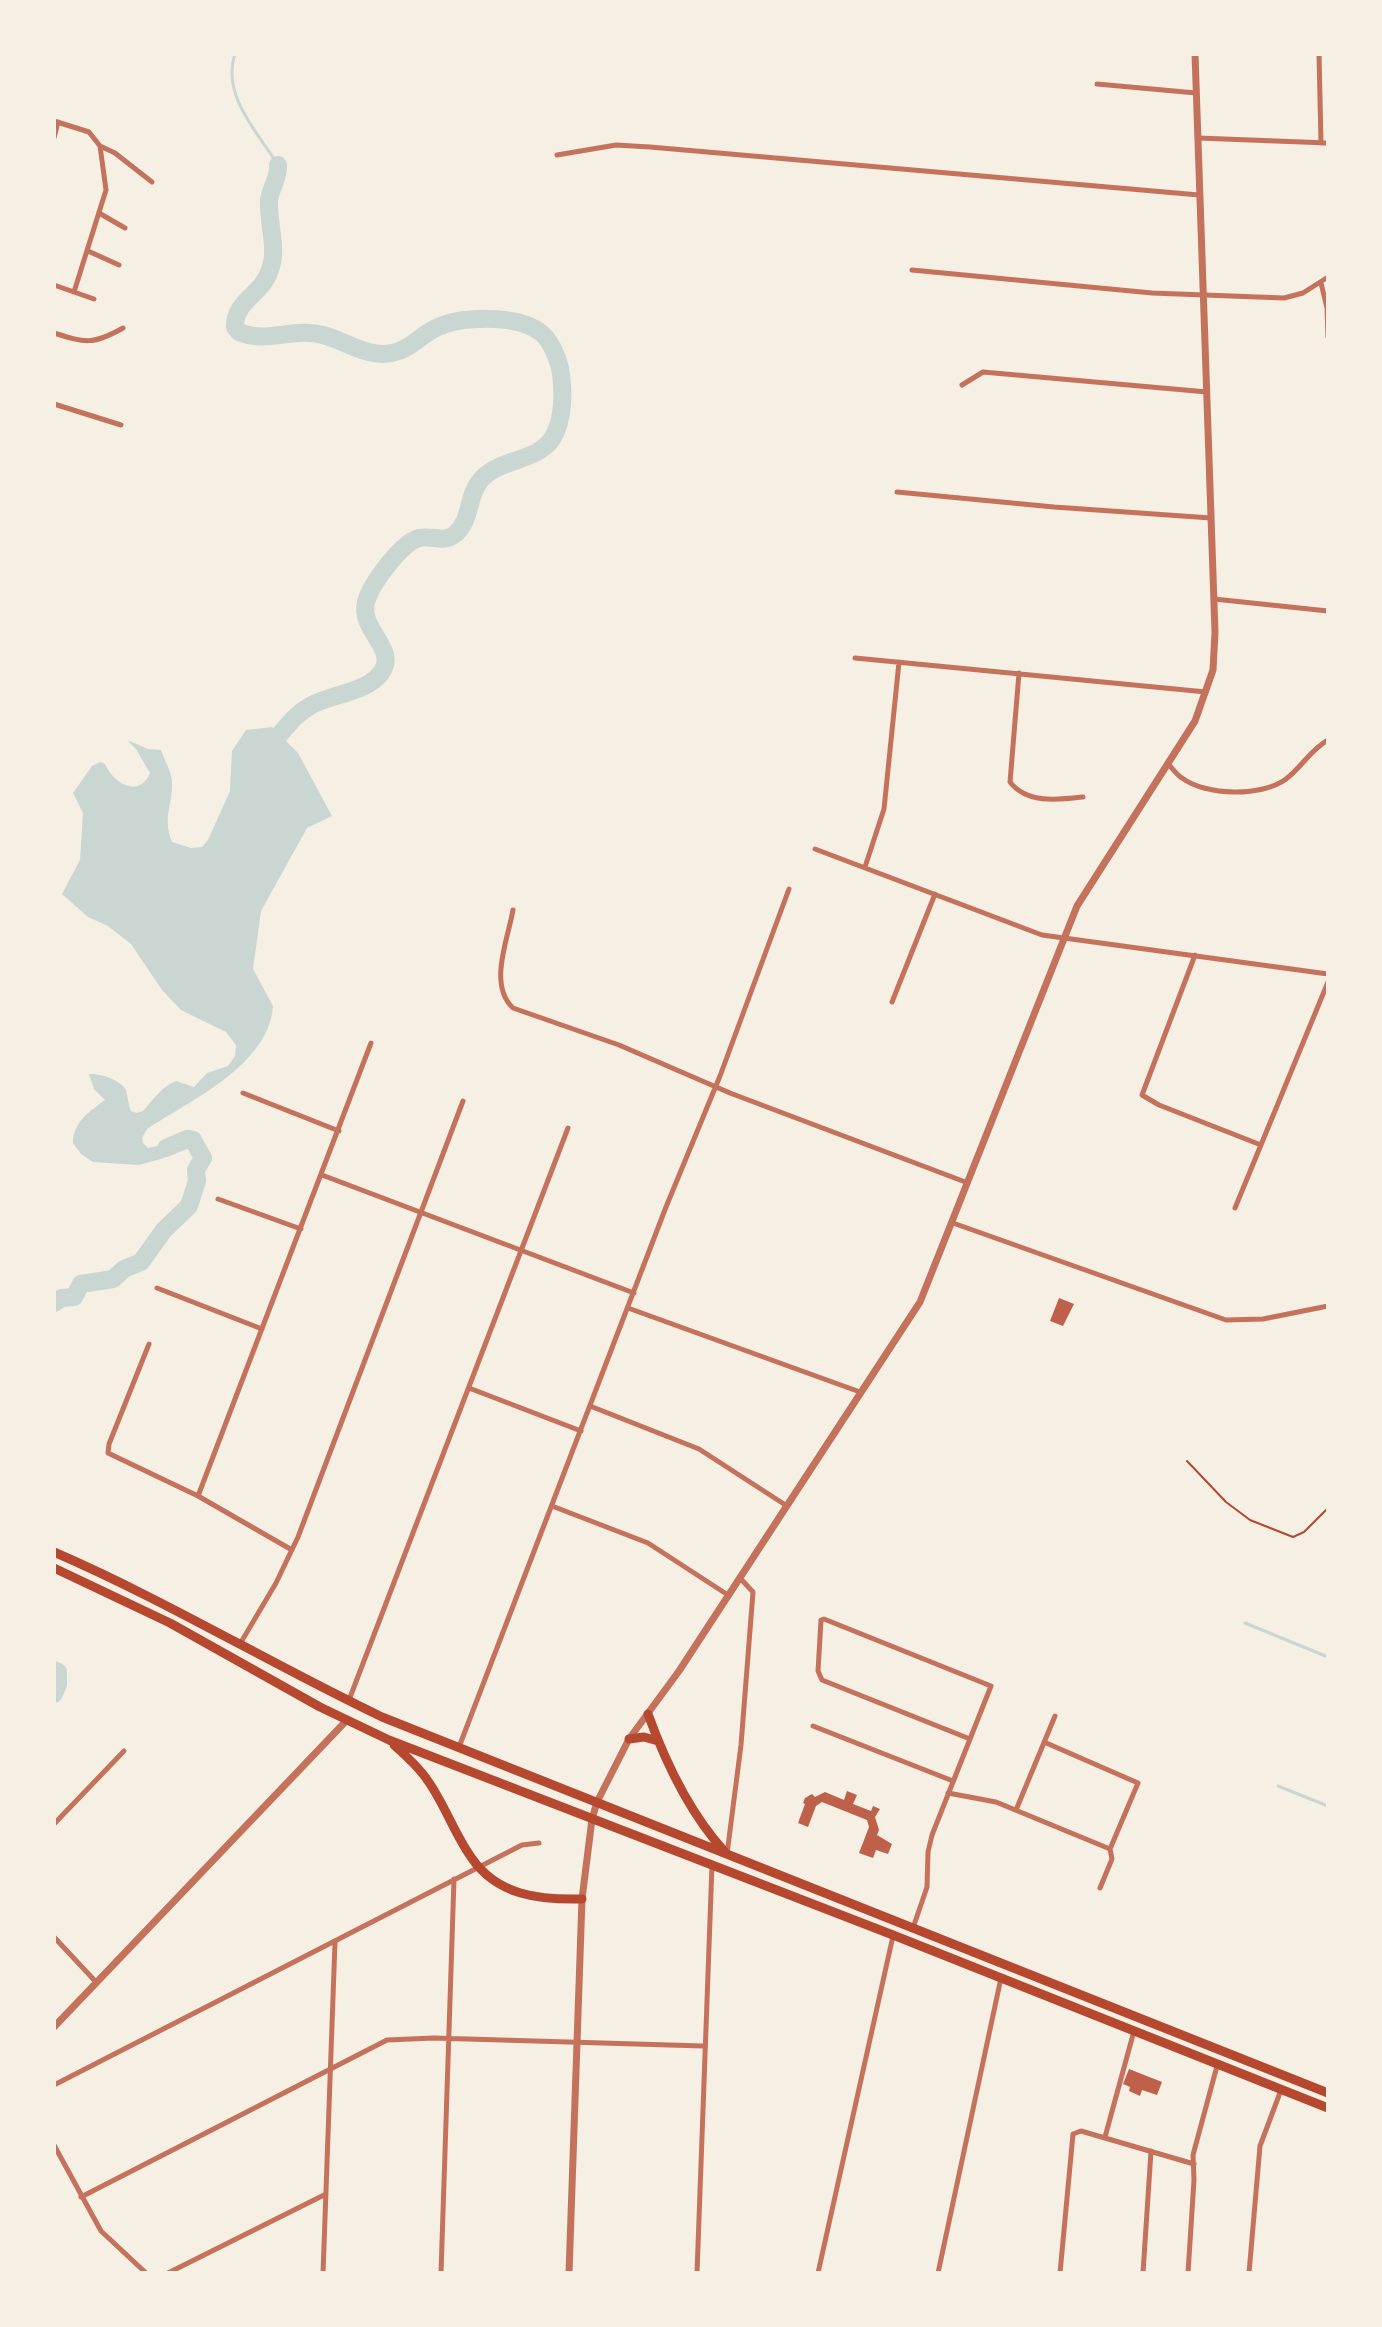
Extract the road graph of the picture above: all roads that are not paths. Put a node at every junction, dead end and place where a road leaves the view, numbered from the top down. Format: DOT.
graph roads {
  1 [pos="1195,54"];
  2 [pos="1319,54"];
  3 [pos="1097,84"];
  4 [pos="1196,93"];
  5 [pos="56,122"];
  6 [pos="54,138"];
  7 [pos="1198,138"];
  8 [pos="1325,143"];
  9 [pos="100,146"];
  10 [pos="557,155"];
  11 [pos="152,182"];
  12 [pos="1199,195"];
  13 [pos="99,213"];
  14 [pos="125,228"];
  15 [pos="88,251"];
  16 [pos="119,265"];
  17 [pos="912,270"];
  18 [pos="1328,277"];
  19 [pos="1321,283"];
  20 [pos="54,285"];
  21 [pos="74,292"];
  22 [pos="1203,296"];
  23 [pos="94,299"];
  24 [pos="123,328"];
  25 [pos="54,333"];
  26 [pos="1328,337"];
  27 [pos="962,385"];
  28 [pos="1207,392"];
  29 [pos="54,404"];
  30 [pos="121,425"];
  31 [pos="897,492"];
  32 [pos="1211,518"];
  33 [pos="1214,599"];
  34 [pos="1328,611"];
  35 [pos="855,658"];
  36 [pos="899,662"];
  37 [pos="1019,673"];
  38 [pos="1207,692"];
  39 [pos="1328,740"];
  40 [pos="1169,765"];
  41 [pos="1083,797"];
  42 [pos="815,849"];
  43 [pos="865,867"];
  44 [pos="789,889"];
  45 [pos="935,894"];
  46 [pos="513,910"];
  47 [pos="1062,938"];
  48 [pos="1195,955"];
  49 [pos="1328,974"];
  50 [pos="1328,982"];
  51 [pos="892,1002"];
  52 [pos="371,1043"];
  53 [pos="716,1087"];
  54 [pos="243,1093"];
  55 [pos="463,1101"];
  56 [pos="568,1128"];
  57 [pos="339,1131"];
  58 [pos="1261,1145"];
  59 [pos="322,1175"];
  60 [pos="969,1183"];
  61 [pos="218,1199"];
  62 [pos="1235,1208"];
  63 [pos="421,1213"];
  64 [pos="953,1223"];
  65 [pos="301,1229"];
  66 [pos="522,1251"];
  67 [pos="157,1288"];
  68 [pos="634,1293"];
  69 [pos="1328,1306"];
  70 [pos="628,1308"];
  71 [pos="262,1329"];
  72 [pos="149,1344"];
  73 [pos="469,1388"];
  74 [pos="861,1393"];
  75 [pos="590,1406"];
  76 [pos="581,1431"];
  77 [pos="198,1496"];
  78 [pos="552,1506"];
  79 [pos="787,1506"];
  80 [pos="292,1550"];
  81 [pos="54,1552"];
  82 [pos="54,1568"];
  83 [pos="740,1578"];
  84 [pos="728,1595"];
  85 [pos="240,1644"];
  86 [pos="348,1701"];
  87 [pos="648,1714"];
  88 [pos="1055,1716"];
  89 [pos="347,1720"];
  90 [pos="813,1726"];
  91 [pos="629,1739"];
  92 [pos="970,1739"];
  93 [pos="389,1740"];
  94 [pos="658,1741"];
  95 [pos="1044,1742"];
  96 [pos="459,1748"];
  97 [pos="124,1751"];
  98 [pos="953,1781"];
  99 [pos="948,1793"];
  100 [pos="597,1802"];
  101 [pos="1016,1810"];
  102 [pos="592,1819"];
  103 [pos="54,1824"];
  104 [pos="539,1843"];
  105 [pos="1110,1849"];
  106 [pos="727,1854"];
  107 [pos="712,1864"];
  108 [pos="479,1866"];
  109 [pos="454,1879"];
  110 [pos="1100,1888"];
  111 [pos="582,1899"];
  112 [pos="913,1929"];
  113 [pos="893,1935"];
  114 [pos="54,1937"];
  115 [pos="335,1941"];
  116 [pos="1001,1978"];
  117 [pos="97,1983"];
  118 [pos="54,2027"];
  119 [pos="1134,2031"];
  120 [pos="450,2038"];
  121 [pos="577,2042"];
  122 [pos="703,2046"];
  123 [pos="1218,2064"];
  124 [pos="331,2068"];
  125 [pos="54,2085"];
  126 [pos="1281,2089"];
  127 [pos="1328,2093"];
  128 [pos="1328,2108"];
  129 [pos="1105,2137"];
  130 [pos="54,2145"];
  131 [pos="1151,2151"];
  132 [pos="1194,2164"];
  133 [pos="326,2194"];
  134 [pos="81,2197"];
  135 [pos="146,2273"];
  136 [pos="168,2273"];
  137 [pos="323,2273"];
  138 [pos="441,2273"];
  139 [pos="569,2273"];
  140 [pos="697,2273"];
  141 [pos="818,2273"];
  142 [pos="938,2273"];
  143 [pos="1060,2273"];
  144 [pos="1143,2273"];
  145 [pos="1188,2273"];
  146 [pos="1249,2273"];
  1 -- 4 [label="street"];
  2 -- 8 [label="street"];
  3 -- 4 [label="street"];
  4 -- 7 [label="street"];
  5 -- 6 [label="street"];
  5 -- 9 [label="street"];
  7 -- 8 [label="street"];
  7 -- 12 [label="street"];
  9 -- 11 [label="street"];
  9 -- 13 [label="street"];
  10 -- 12 [label="street"];
  12 -- 22 [label="street"];
  13 -- 14 [label="street"];
  13 -- 15 [label="street"];
  15 -- 16 [label="street"];
  15 -- 21 [label="street"];
  17 -- 22 [label="street"];
  18 -- 19 [label="street"];
  19 -- 22 [label="street"];
  19 -- 26 [label="street"];
  20 -- 21 [label="street"];
  21 -- 23 [label="street"];
  22 -- 28 [label="street"];
  24 -- 25 [label="street"];
  27 -- 28 [label="street"];
  28 -- 32 [label="street"];
  29 -- 30 [label="street"];
  31 -- 32 [label="street"];
  32 -- 33 [label="street"];
  33 -- 34 [label="street"];
  33 -- 38 [label="street"];
  35 -- 36 [label="street"];
  36 -- 37 [label="street"];
  36 -- 43 [label="street"];
  37 -- 38 [label="street"];
  37 -- 41 [label="street"];
  38 -- 40 [label="street"];
  39 -- 40 [label="street"];
  40 -- 47 [label="street"];
  42 -- 43 [label="street"];
  43 -- 45 [label="street"];
  44 -- 53 [label="street"];
  45 -- 47 [label="street"];
  45 -- 51 [label="street"];
  46 -- 53 [label="street"];
  47 -- 48 [label="street"];
  47 -- 60 [label="street"];
  48 -- 49 [label="street"];
  48 -- 58 [label="street"];
  50 -- 58 [label="street"];
  52 -- 57 [label="street"];
  53 -- 60 [label="street"];
  53 -- 68 [label="street"];
  54 -- 57 [label="street"];
  55 -- 63 [label="street"];
  56 -- 66 [label="street"];
  57 -- 59 [label="street"];
  58 -- 62 [label="street"];
  59 -- 63 [label="street"];
  59 -- 65 [label="street"];
  60 -- 64 [label="street"];
  61 -- 65 [label="street"];
  63 -- 66 [label="street"];
  63 -- 80 [label="street"];
  64 -- 69 [label="street"];
  64 -- 74 [label="street"];
  65 -- 71 [label="street"];
  66 -- 68 [label="street"];
  66 -- 73 [label="street"];
  67 -- 71 [label="street"];
  68 -- 70 [label="street"];
  70 -- 74 [label="street"];
  70 -- 75 [label="street"];
  71 -- 77 [label="street"];
  72 -- 77 [label="street"];
  73 -- 76 [label="street"];
  73 -- 86 [label="street"];
  74 -- 79 [label="street"];
  75 -- 76 [label="street"];
  75 -- 79 [label="street"];
  76 -- 78 [label="street"];
  77 -- 80 [label="street"];
  78 -- 84 [label="street"];
  78 -- 96 [label="street"];
  79 -- 83 [label="street"];
  80 -- 85 [label="street"];
  81 -- 85 [label="highway"];
  82 -- 89 [label="highway"];
  83 -- 84 [label="street"];
  83 -- 106 [label="street"];
  84 -- 87 [label="street"];
  85 -- 86 [label="highway"];
  86 -- 96 [label="highway"];
  87 -- 91 [label="street"];
  87 -- 94 [label="highway"];
  88 -- 95 [label="street"];
  89 -- 93 [label="highway"];
  89 -- 117 [label="street"];
  90 -- 98 [label="street"];
  91 -- 94 [label="highway"];
  91 -- 100 [label="street"];
  92 -- 92 [label="street"];
  92 -- 98 [label="street"];
  93 -- 102 [label="highway"];
  93 -- 108 [label="highway"];
  94 -- 106 [label="highway"];
  95 -- 101 [label="street"];
  95 -- 105 [label="street"];
  96 -- 100 [label="highway"];
  97 -- 103 [label="street"];
  98 -- 99 [label="street"];
  99 -- 101 [label="street"];
  99 -- 112 [label="street"];
  100 -- 102 [label="street"];
  100 -- 106 [label="highway"];
  101 -- 105 [label="street"];
  102 -- 107 [label="highway"];
  102 -- 111 [label="street"];
  104 -- 108 [label="street"];
  105 -- 110 [label="street"];
  106 -- 112 [label="highway"];
  107 -- 113 [label="highway"];
  107 -- 122 [label="street"];
  108 -- 109 [label="street"];
  108 -- 111 [label="highway"];
  109 -- 115 [label="street"];
  109 -- 120 [label="street"];
  111 -- 121 [label="street"];
  112 -- 127 [label="highway"];
  113 -- 116 [label="highway"];
  113 -- 141 [label="street"];
  114 -- 117 [label="street"];
  115 -- 124 [label="street"];
  115 -- 125 [label="street"];
  116 -- 119 [label="highway"];
  116 -- 142 [label="street"];
  117 -- 118 [label="street"];
  119 -- 123 [label="highway"];
  119 -- 129 [label="street"];
  120 -- 121 [label="street"];
  120 -- 124 [label="street"];
  120 -- 138 [label="street"];
  121 -- 122 [label="street"];
  121 -- 139 [label="street"];
  122 -- 140 [label="street"];
  123 -- 126 [label="highway"];
  123 -- 132 [label="street"];
  124 -- 133 [label="street"];
  124 -- 134 [label="street"];
  126 -- 128 [label="highway"];
  126 -- 146 [label="street"];
  129 -- 131 [label="street"];
  129 -- 143 [label="street"];
  130 -- 134 [label="street"];
  131 -- 132 [label="street"];
  131 -- 144 [label="street"];
  132 -- 145 [label="street"];
  133 -- 136 [label="street"];
  133 -- 137 [label="street"];
  134 -- 135 [label="street"];
}
